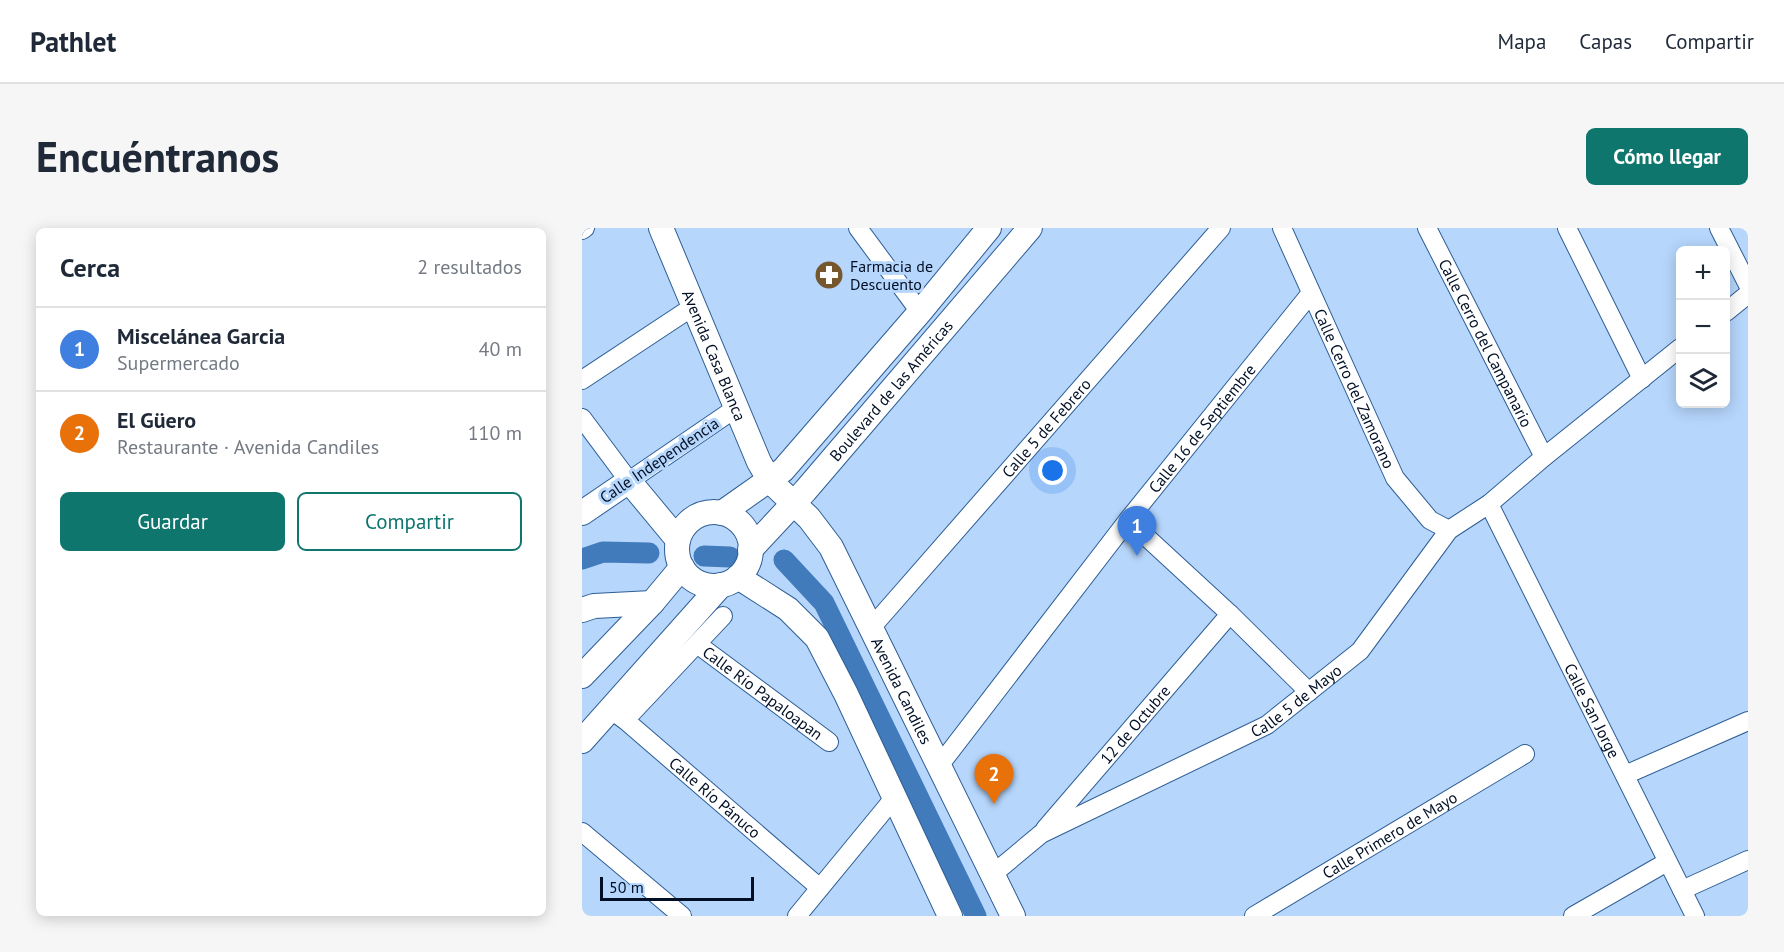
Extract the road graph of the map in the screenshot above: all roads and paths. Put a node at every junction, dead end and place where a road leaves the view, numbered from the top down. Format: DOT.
graph roads {
  1 [pos="858,228"];
  2 [pos="989,228"];
  3 [pos="1030,228"];
  4 [pos="1221,228"];
  5 [pos="1282,228"];
  6 [pos="1428,228"];
  7 [pos="1567,228"];
  8 [pos="1719,228"];
  9 [pos="662,229"];
  10 [pos="1748,285"];
  11 [pos="1311,293"];
  12 [pos="1748,294"];
  13 [pos="694,306"];
  14 [pos="1730,308"];
  15 [pos="920,312"];
  16 [pos="1676,351"];
  17 [pos="1642,379"];
  18 [pos="582,380"];
  19 [pos="736,408"];
  20 [pos="582,418"];
  21 [pos="1544,457"];
  22 [pos="629,481"];
  23 [pos="770,481"];
  24 [pos="794,502"];
  25 [pos="1489,504"];
  26 [pos="582,513"];
  27 [pos="722,513"];
  28 [pos="1128,520"];
  29 [pos="1449,530"];
  30 [pos="678,540"];
  31 [pos="750,550"];
  32 [pos="682,567"];
  33 [pos="729,581"];
  34 [pos="652,603"];
  35 [pos="582,610"];
  36 [pos="1230,614"];
  37 [pos="723,616"];
  38 [pos="871,628"];
  39 [pos="697,644"];
  40 [pos="582,676"];
  41 [pos="1309,692"];
  42 [pos="618,715"];
  43 [pos="1748,721"];
  44 [pos="582,741"];
  45 [pos="829,742"];
  46 [pos="1525,754"];
  47 [pos="939,766"];
  48 [pos="1625,775"];
  49 [pos="894,798"];
  50 [pos="582,832"];
  51 [pos="1041,834"];
  52 [pos="1748,860"];
  53 [pos="1667,862"];
  54 [pos="993,874"];
  55 [pos="820,888"];
  56 [pos="1682,890"];
  57 [pos="682,916"];
  58 [pos="797,916"];
  59 [pos="950,916"];
  60 [pos="1014,916"];
  61 [pos="1254,916"];
  62 [pos="1573,916"];
  63 [pos="1695,916"];
  1 -- 15 [label="street"];
  2 -- 15 [label="main road, Boulevard de las Américas"];
  3 -- 24 [label="main road, Boulevard de las Américas"];
  4 -- 38 [label="street, Calle 5 de Febrero"];
  5 -- 11 [label="street, Calle Cerro del Zamorano"];
  6 -- 21 [label="street, Calle Cerro del Campanario"];
  7 -- 17 [label="street"];
  8 -- 10 [label="street"];
  9 -- 13 [label="main road, Avenida Casa Blanca"];
  11 -- 28 [label="street, Calle 16 de Septiembre"];
  11 -- 29 [label="street, Calle Cerro del Zamorano"];
  12 -- 14 [label="street"];
  13 -- 18 [label="street"];
  13 -- 19 [label="main road, Avenida Casa Blanca"];
  15 -- 23 [label="main road, Boulevard de las Américas"];
  16 -- 17 [label="street, Calle 5 de Mayo"];
  17 -- 21 [label="street, Calle 5 de Mayo"];
  19 -- 22 [label="street, Calle Independencia"];
  19 -- 23 [label="main road, Avenida Casa Blanca"];
  20 -- 22 [label="street"];
  21 -- 25 [label="street, Calle 5 de Mayo"];
  22 -- 26 [label="main road, Calle Independencia"];
  22 -- 30 [label="main road"];
  23 -- 24 [label="main road, Avenida Candiles"];
  23 -- 27 [label="main road, Boulevard de las Américas"];
  24 -- 31 [label="main road, Boulevard de las Américas"];
  24 -- 38 [label="main road, Avenida Candiles"];
  25 -- 29 [label="street, Calle 5 de Mayo"];
  25 -- 48 [label="street, Calle San Jorge"];
  27 -- 30 [label="main road"];
  27 -- 31 [label="main road"];
  28 -- 36 [label="street"];
  28 -- 47 [label="street, Calle 16 de Septiembre"];
  29 -- 41 [label="street, Calle 5 de Mayo"];
  30 -- 32 [label="main road"];
  31 -- 33 [label="main road"];
  32 -- 33 [label="main road"];
  32 -- 34 [label="main road"];
  33 -- 42 [label="main road"];
  33 -- 49 [label="main road"];
  34 -- 35 [label="main road"];
  34 -- 40 [label="main road"];
  36 -- 41 [label="street"];
  36 -- 51 [label="street, 12 de Octubre"];
  37 -- 39 [label="street"];
  38 -- 47 [label="main road, Avenida Candiles"];
  39 -- 42 [label="street"];
  39 -- 45 [label="street, Calle Río Papaloapan"];
  41 -- 51 [label="street, Calle 5 de Mayo"];
  42 -- 44 [label="main road"];
  42 -- 55 [label="street, Calle Río Pánuco"];
  43 -- 48 [label="street"];
  46 -- 61 [label="street, Calle Primero de Mayo"];
  47 -- 54 [label="main road, Avenida Candiles"];
  48 -- 53 [label="street, Calle San Jorge"];
  49 -- 55 [label="street"];
  49 -- 59 [label="main road"];
  50 -- 57 [label="street"];
  51 -- 54 [label="street, Calle 5 de Mayo"];
  52 -- 56 [label="street"];
  53 -- 56 [label="street, Calle San Jorge"];
  53 -- 62 [label="street"];
  54 -- 60 [label="main road, Avenida Candiles"];
  55 -- 58 [label="street"];
  56 -- 63 [label="street, Calle San Jorge"];
}
